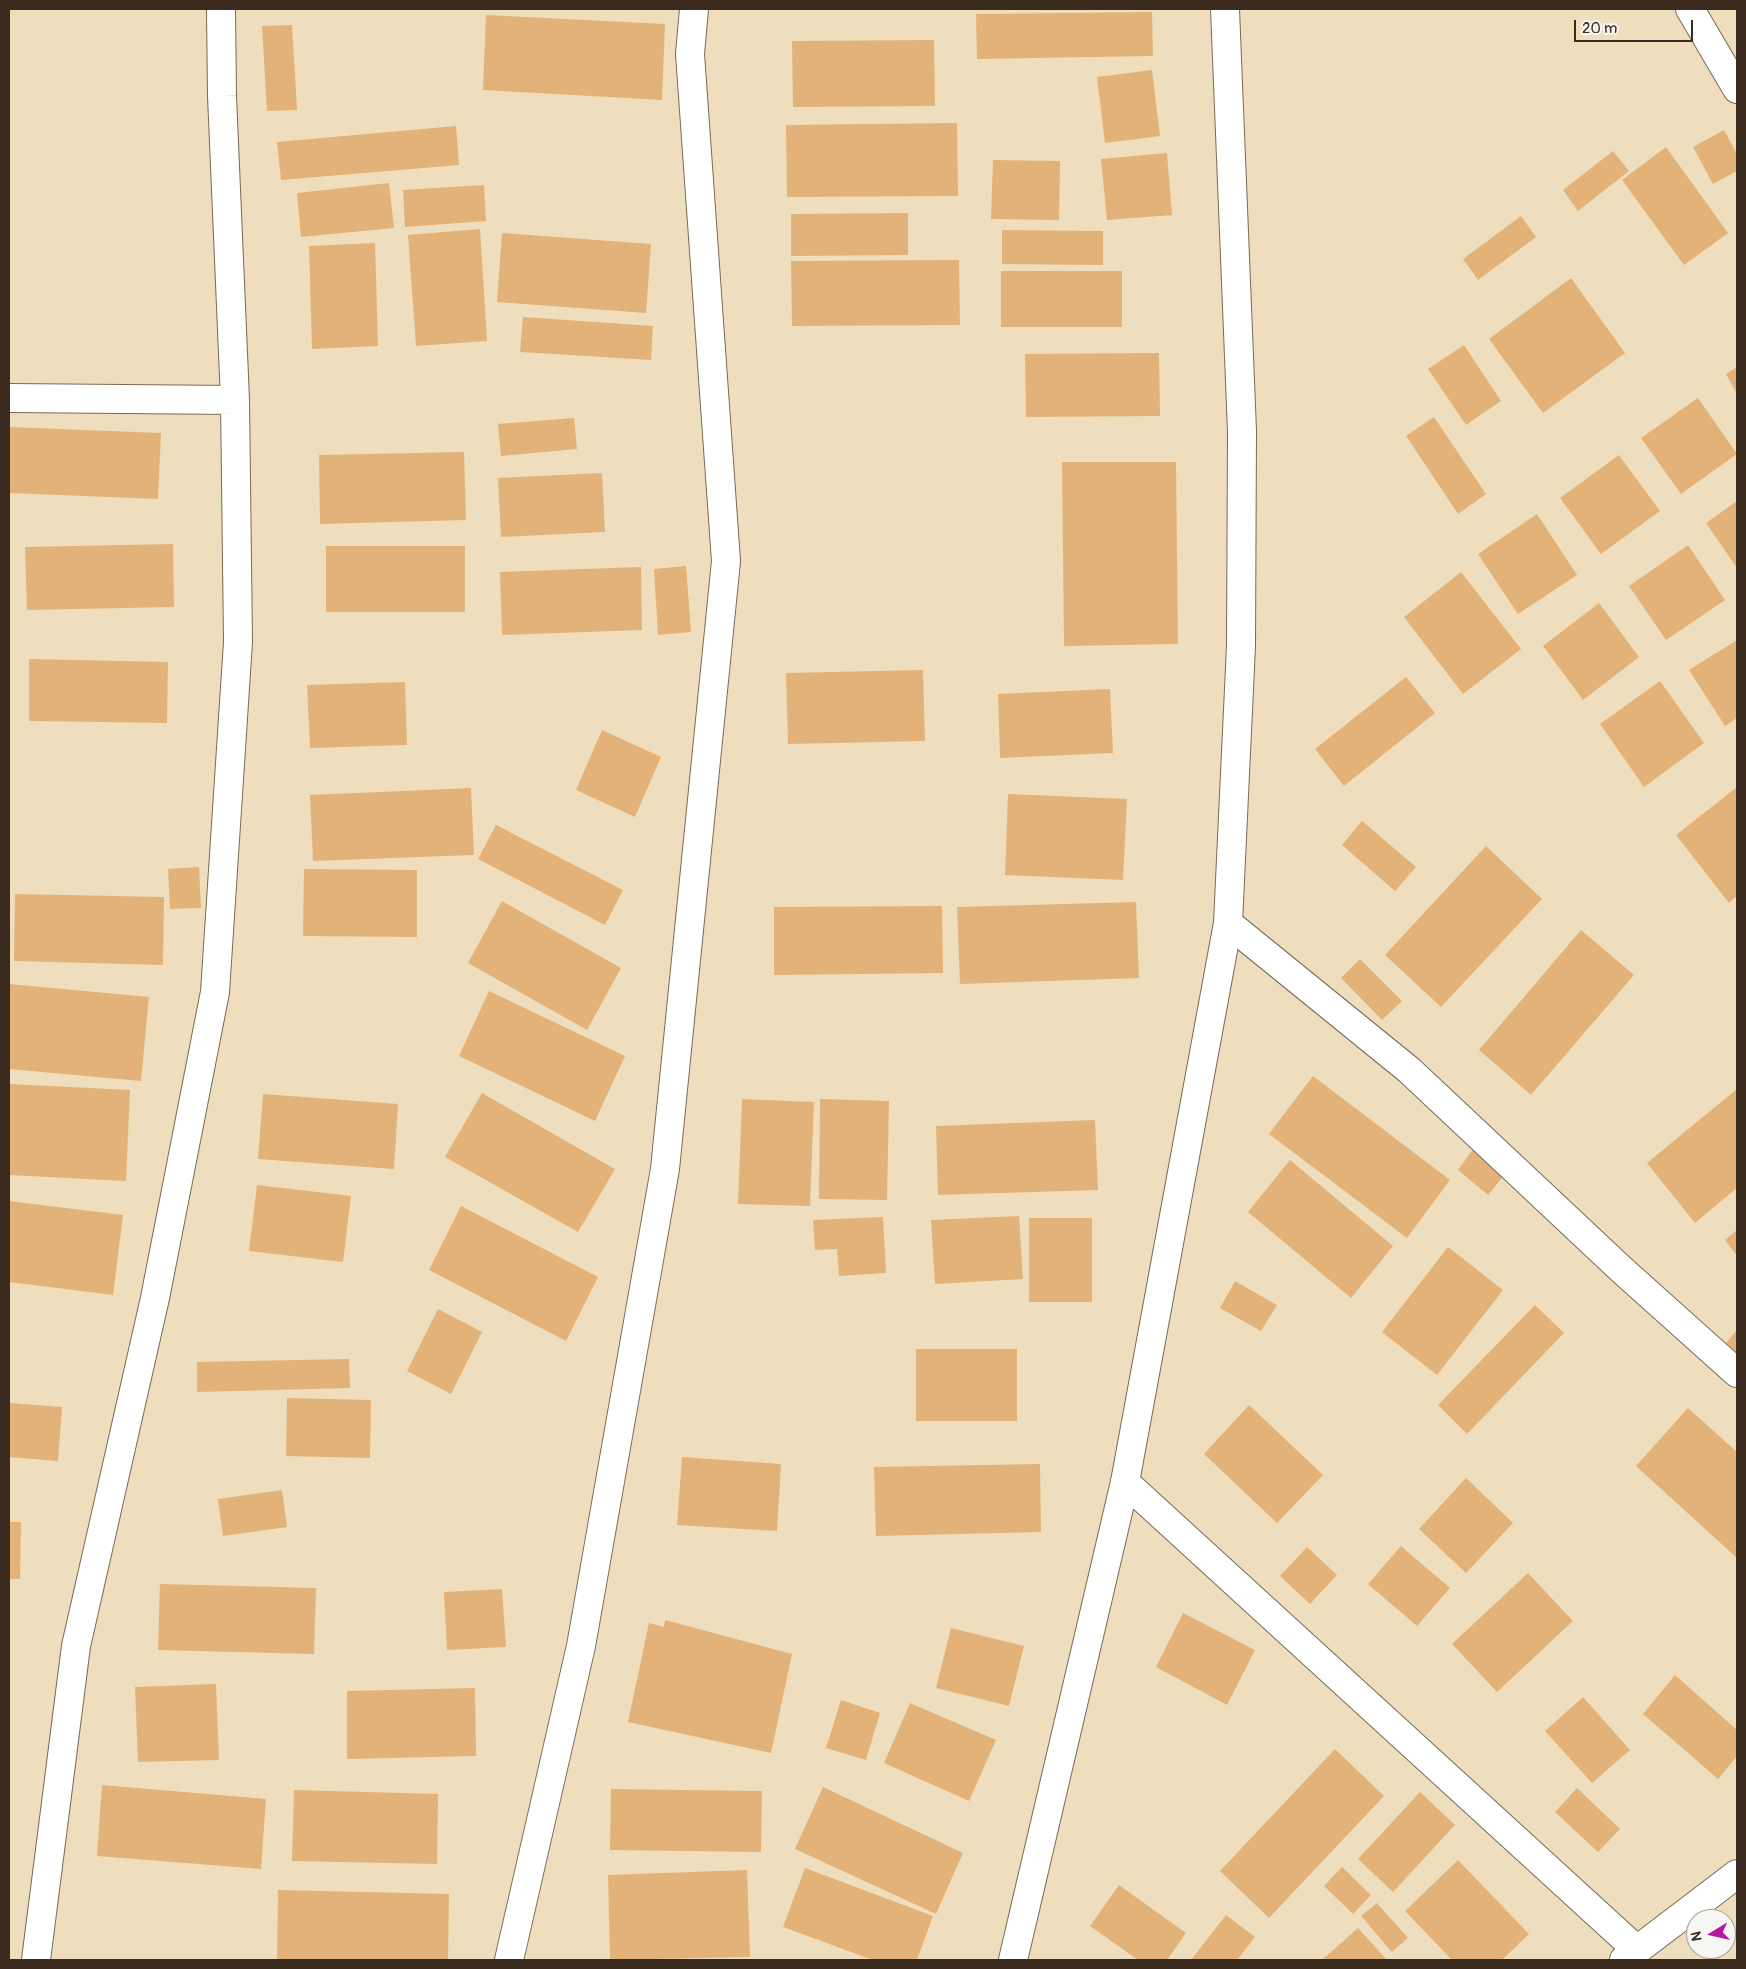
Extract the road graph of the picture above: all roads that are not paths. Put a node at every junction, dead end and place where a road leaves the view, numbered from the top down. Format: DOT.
graph roads {
  1 [pos="221,9"];
  2 [pos="694,9"];
  3 [pos="1225,9"];
  4 [pos="1690,9"];
  5 [pos="1737,89"];
  6 [pos="9,398"];
  7 [pos="235,400"];
  8 [pos="1228,923"];
  9 [pos="1737,1373"];
  10 [pos="1125,1482"];
  11 [pos="1737,1874"];
  12 [pos="1631,1955"];
  13 [pos="36,1960"];
  14 [pos="509,1960"];
  15 [pos="1013,1960"];
  1 -- 7 [label="street"];
  2 -- 14 [label="street"];
  3 -- 8 [label="street"];
  4 -- 5 [label="street"];
  6 -- 7 [label="street"];
  7 -- 13 [label="street"];
  8 -- 9 [label="street"];
  8 -- 10 [label="street"];
  10 -- 12 [label="street"];
  10 -- 15 [label="street"];
  11 -- 12 [label="street"];
}
